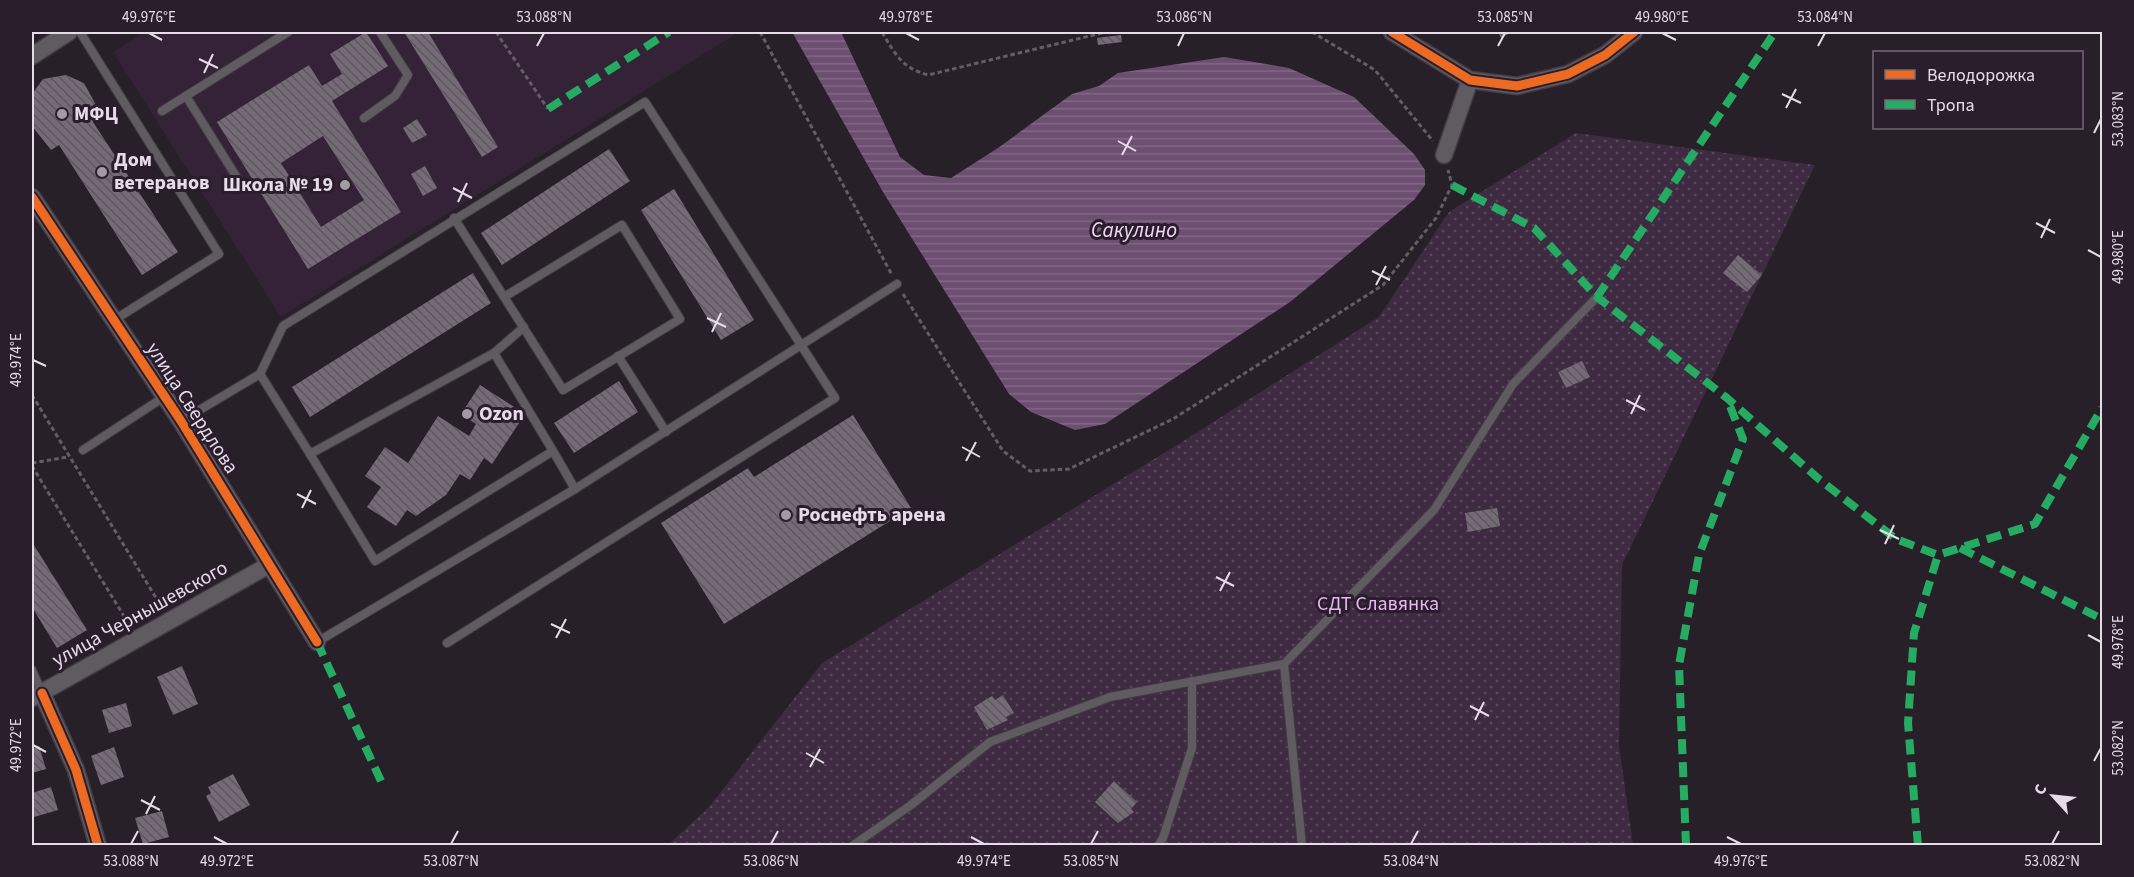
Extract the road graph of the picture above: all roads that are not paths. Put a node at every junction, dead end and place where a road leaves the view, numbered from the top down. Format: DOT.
graph roads {
  1 [pos="69,32"];
  2 [pos="80,32"];
  3 [pos="288,32"];
  4 [pos="380,32"];
  5 [pos="1634,32"];
  6 [pos="1399,34"];
  7 [pos="32,56"];
  8 [pos="1470,80"];
  9 [pos="186,96"];
  10 [pos="162,111"];
  11 [pos="364,118"];
  12 [pos="1443,155"];
  13 [pos="244,189"];
  14 [pos="32,197"];
  15 [pos="454,218"];
  16 [pos="897,284"];
  17 [pos="504,297"];
  18 [pos="1598,297"];
  19 [pos="114,320"];
  20 [pos="524,327"];
  21 [pos="802,346"];
  22 [pos="494,353"];
  23 [pos="618,356"];
  24 [pos="260,374"];
  25 [pos="164,397"];
  26 [pos="181,421"];
  27 [pos="666,432"];
  28 [pos="83,450"];
  29 [pos="553,451"];
  30 [pos="310,454"];
  31 [pos="575,489"];
  32 [pos="269,565"];
  33 [pos="317,642"];
  34 [pos="447,643"];
  35 [pos="1284,664"];
  36 [pos="32,670"];
  37 [pos="1192,681"];
  38 [pos="37,695"];
  39 [pos="98,846"];
  40 [pos="852,846"];
  41 [pos="1158,846"];
  42 [pos="1302,846"];
  1 -- 7 [label="street"];
  2 -- 19 [label="lane"];
  3 -- 9 [label="lane"];
  4 -- 11 [label="lane"];
  5 -- 8 [label="street"];
  6 -- 8 [label="street"];
  8 -- 12 [label="street"];
  9 -- 10 [label="lane"];
  9 -- 13 [label="lane"];
  14 -- 19 [label="street, улица Свердлова"];
  15 -- 17 [label="lane"];
  15 -- 21 [label="lane"];
  15 -- 24 [label="lane"];
  16 -- 21 [label="lane"];
  17 -- 20 [label="lane"];
  17 -- 23 [label="lane"];
  18 -- 35 [label="lane"];
  19 -- 25 [label="street, улица Свердлова"];
  20 -- 22 [label="lane"];
  20 -- 23 [label="lane"];
  21 -- 27 [label="lane"];
  21 -- 34 [label="lane"];
  22 -- 29 [label="lane"];
  22 -- 30 [label="lane"];
  23 -- 27 [label="lane"];
  24 -- 26 [label="lane"];
  24 -- 30 [label="lane"];
  25 -- 26 [label="street, улица Свердлова"];
  25 -- 28 [label="lane"];
  26 -- 32 [label="street, улица Свердлова"];
  27 -- 31 [label="lane"];
  29 -- 30 [label="lane"];
  29 -- 31 [label="lane"];
  31 -- 33 [label="lane"];
  32 -- 33 [label="street, улица Свердлова"];
  32 -- 38 [label="street, улица Чернышевского"];
  35 -- 37 [label="lane"];
  35 -- 42 [label="lane"];
  36 -- 38 [label="lane"];
  37 -- 40 [label="lane"];
  37 -- 41 [label="lane"];
  38 -- 39 [label="street"];
}
